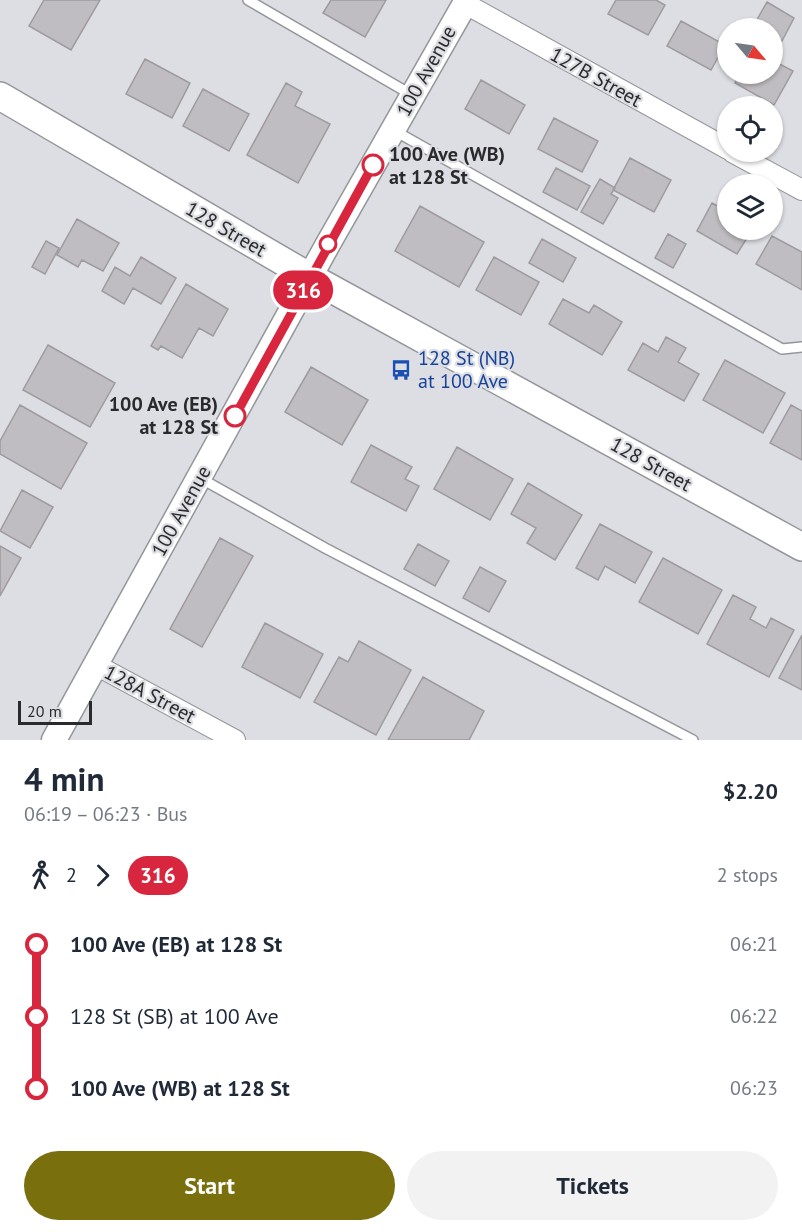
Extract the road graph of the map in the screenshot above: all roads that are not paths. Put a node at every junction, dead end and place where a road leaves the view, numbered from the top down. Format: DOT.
graph roads {
  1 [pos="248,0"];
  2 [pos="465,2"];
  3 [pos="412,95"];
  4 [pos="0,96"];
  5 [pos="393,130"];
  6 [pos="717,143"];
  7 [pos="750,162"];
  8 [pos="802,190"];
  9 [pos="310,277"];
  10 [pos="802,347"];
  11 [pos="200,478"];
  12 [pos="802,547"];
  13 [pos="96,665"];
  14 [pos="54,740"];
  15 [pos="236,740"];
  16 [pos="693,740"];
  1 -- 3 [label="lane"];
  2 -- 3 [label="street, 100 Avenue"];
  2 -- 6 [label="street, 127B Street"];
  3 -- 5 [label="street, 100 Avenue"];
  4 -- 9 [label="main road, 128 Street"];
  5 -- 9 [label="street, 100 Avenue"];
  5 -- 10 [label="lane"];
  7 -- 8 [label="street"];
  9 -- 11 [label="street, 100 Avenue"];
  9 -- 12 [label="main road, 128 Street"];
  11 -- 13 [label="street, 100 Avenue"];
  11 -- 16 [label="lane"];
  13 -- 14 [label="street, 100 Avenue"];
  13 -- 15 [label="street, 128A Street"];
}
